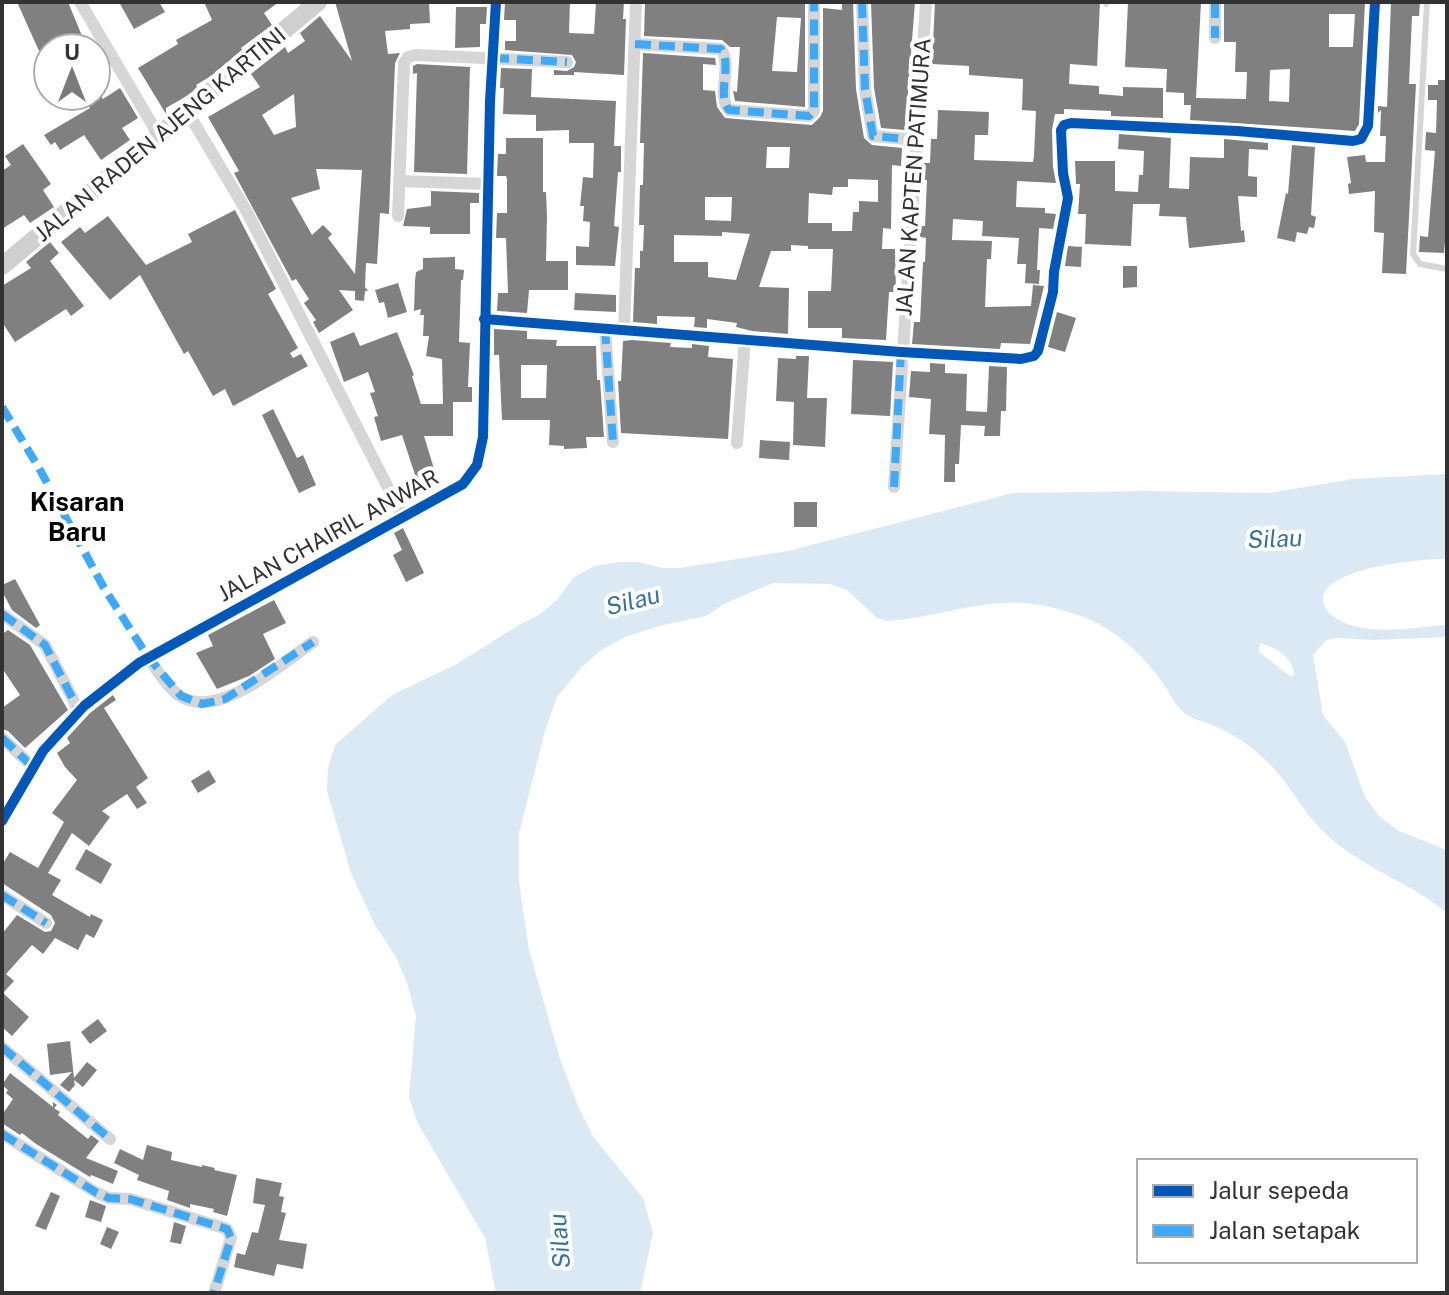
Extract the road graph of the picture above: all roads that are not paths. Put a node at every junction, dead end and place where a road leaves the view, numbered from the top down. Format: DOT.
graph roads {
  1 [pos="80,2"];
  2 [pos="318,2"];
  3 [pos="496,2"];
  4 [pos="636,2"];
  5 [pos="814,2"];
  6 [pos="862,2"];
  7 [pos="926,2"];
  8 [pos="1215,2"];
  9 [pos="1375,2"];
  10 [pos="1427,2"];
  11 [pos="1215,38"];
  12 [pos="635,44"];
  13 [pos="493,58"];
  14 [pos="567,62"];
  15 [pos="187,111"];
  16 [pos="159,136"];
  17 [pos="916,140"];
  18 [pos="399,181"];
  19 [pos="487,184"];
  20 [pos="398,216"];
  21 [pos="2,266"];
  22 [pos="1447,269"];
  23 [pos="484,319"];
  24 [pos="605,328"];
  25 [pos="624,330"];
  26 [pos="745,339"];
  27 [pos="901,352"];
  28 [pos="613,442"];
  29 [pos="737,443"];
  30 [pos="894,487"];
  31 [pos="403,517"];
  32 [pos="2,614"];
  33 [pos="313,642"];
  34 [pos="148,657"];
  35 [pos="79,711"];
  36 [pos="2,738"];
  37 [pos="33,767"];
  38 [pos="2,821"];
  39 [pos="2,895"];
  40 [pos="46,923"];
  41 [pos="2,1047"];
  42 [pos="2,1134"];
  43 [pos="110,1139"];
  44 [pos="214,1293"];
  1 -- 16 [label="street"];
  2 -- 15 [label="street, JALAN RADEN AJENG KARTINI"];
  3 -- 13 [label="street, JALAN CHAIRIL ANWAR"];
  4 -- 12 [label="street"];
  5 -- 12 [label="street"];
  6 -- 17 [label="street"];
  7 -- 17 [label="street, JALAN KAPTEN PATIMURA"];
  8 -- 11 [label="street"];
  9 -- 27 [label="street"];
  10 -- 22 [label="lane"];
  12 -- 25 [label="street"];
  13 -- 14 [label="street"];
  13 -- 18 [label="street"];
  13 -- 19 [label="street, JALAN CHAIRIL ANWAR"];
  15 -- 16 [label="street, JALAN RADEN AJENG KARTINI"];
  15 -- 31 [label="street"];
  16 -- 21 [label="street, JALAN RADEN AJENG KARTINI"];
  17 -- 27 [label="street, JALAN KAPTEN PATIMURA"];
  18 -- 19 [label="street"];
  18 -- 20 [label="street"];
  19 -- 23 [label="street, JALAN CHAIRIL ANWAR"];
  23 -- 24 [label="street"];
  23 -- 31 [label="street, JALAN CHAIRIL ANWAR"];
  24 -- 25 [label="street"];
  24 -- 28 [label="street"];
  25 -- 26 [label="street"];
  26 -- 27 [label="street"];
  26 -- 29 [label="street"];
  27 -- 30 [label="street, JALAN KAPTEN PATIMURA"];
  31 -- 34 [label="street, JALAN CHAIRIL ANWAR"];
  32 -- 35 [label="street"];
  33 -- 34 [label="street"];
  34 -- 35 [label="street, JALAN CHAIRIL ANWAR"];
  35 -- 37 [label="street, JALAN CHAIRIL ANWAR"];
  36 -- 37 [label="street"];
  37 -- 38 [label="street, JALAN CHAIRIL ANWAR"];
  39 -- 40 [label="street"];
  41 -- 43 [label="street"];
  42 -- 44 [label="street"];
}
